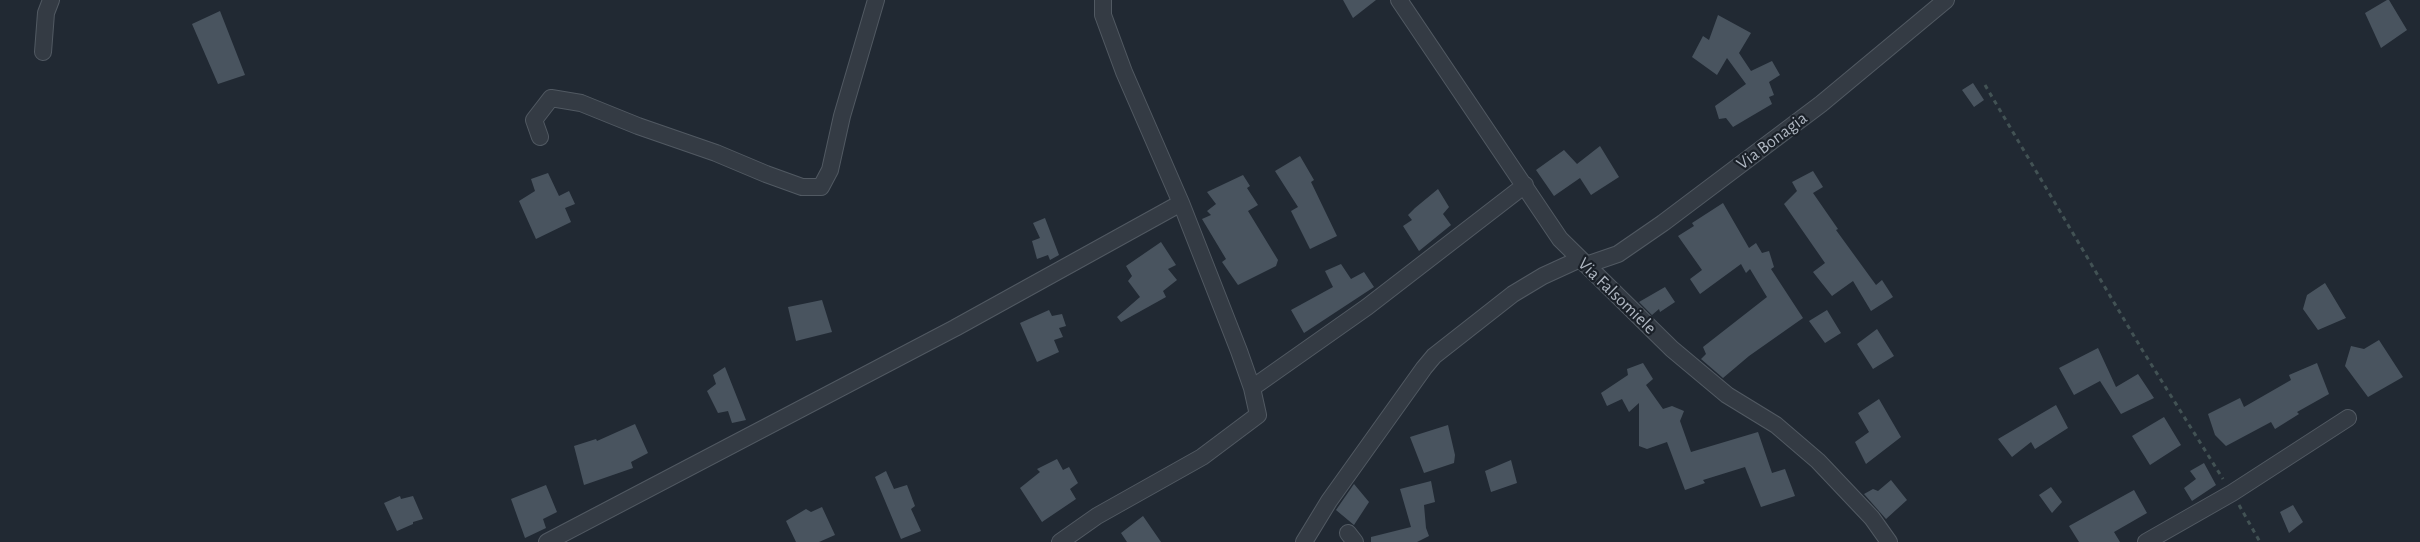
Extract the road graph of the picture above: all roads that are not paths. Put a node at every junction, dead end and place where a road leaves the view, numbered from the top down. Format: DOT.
graph roads {
  1 [pos="51,0"];
  2 [pos="876,0"];
  3 [pos="1103,0"];
  4 [pos="1400,0"];
  5 [pos="1946,0"];
  6 [pos="43,52"];
  7 [pos="540,137"];
  8 [pos="1525,185"];
  9 [pos="1181,203"];
  10 [pos="1583,262"];
  11 [pos="1252,388"];
  12 [pos="2348,418"];
  13 [pos="547,542"];
  14 [pos="1060,542"];
  15 [pos="1304,542"];
  16 [pos="1889,542"];
  17 [pos="2146,542"];
  1 -- 6 [label="street"];
  2 -- 7 [label="street"];
  3 -- 9 [label="street"];
  4 -- 8 [label="street, Via Falsomiele"];
  5 -- 10 [label="street, Via Bonagia"];
  8 -- 10 [label="street, Via Falsomiele"];
  8 -- 11 [label="street"];
  9 -- 11 [label="street"];
  9 -- 13 [label="street"];
  10 -- 15 [label="street, Via Bonagia"];
  10 -- 16 [label="street, Via Falsomiele"];
  11 -- 14 [label="street"];
  12 -- 17 [label="street"];
}
